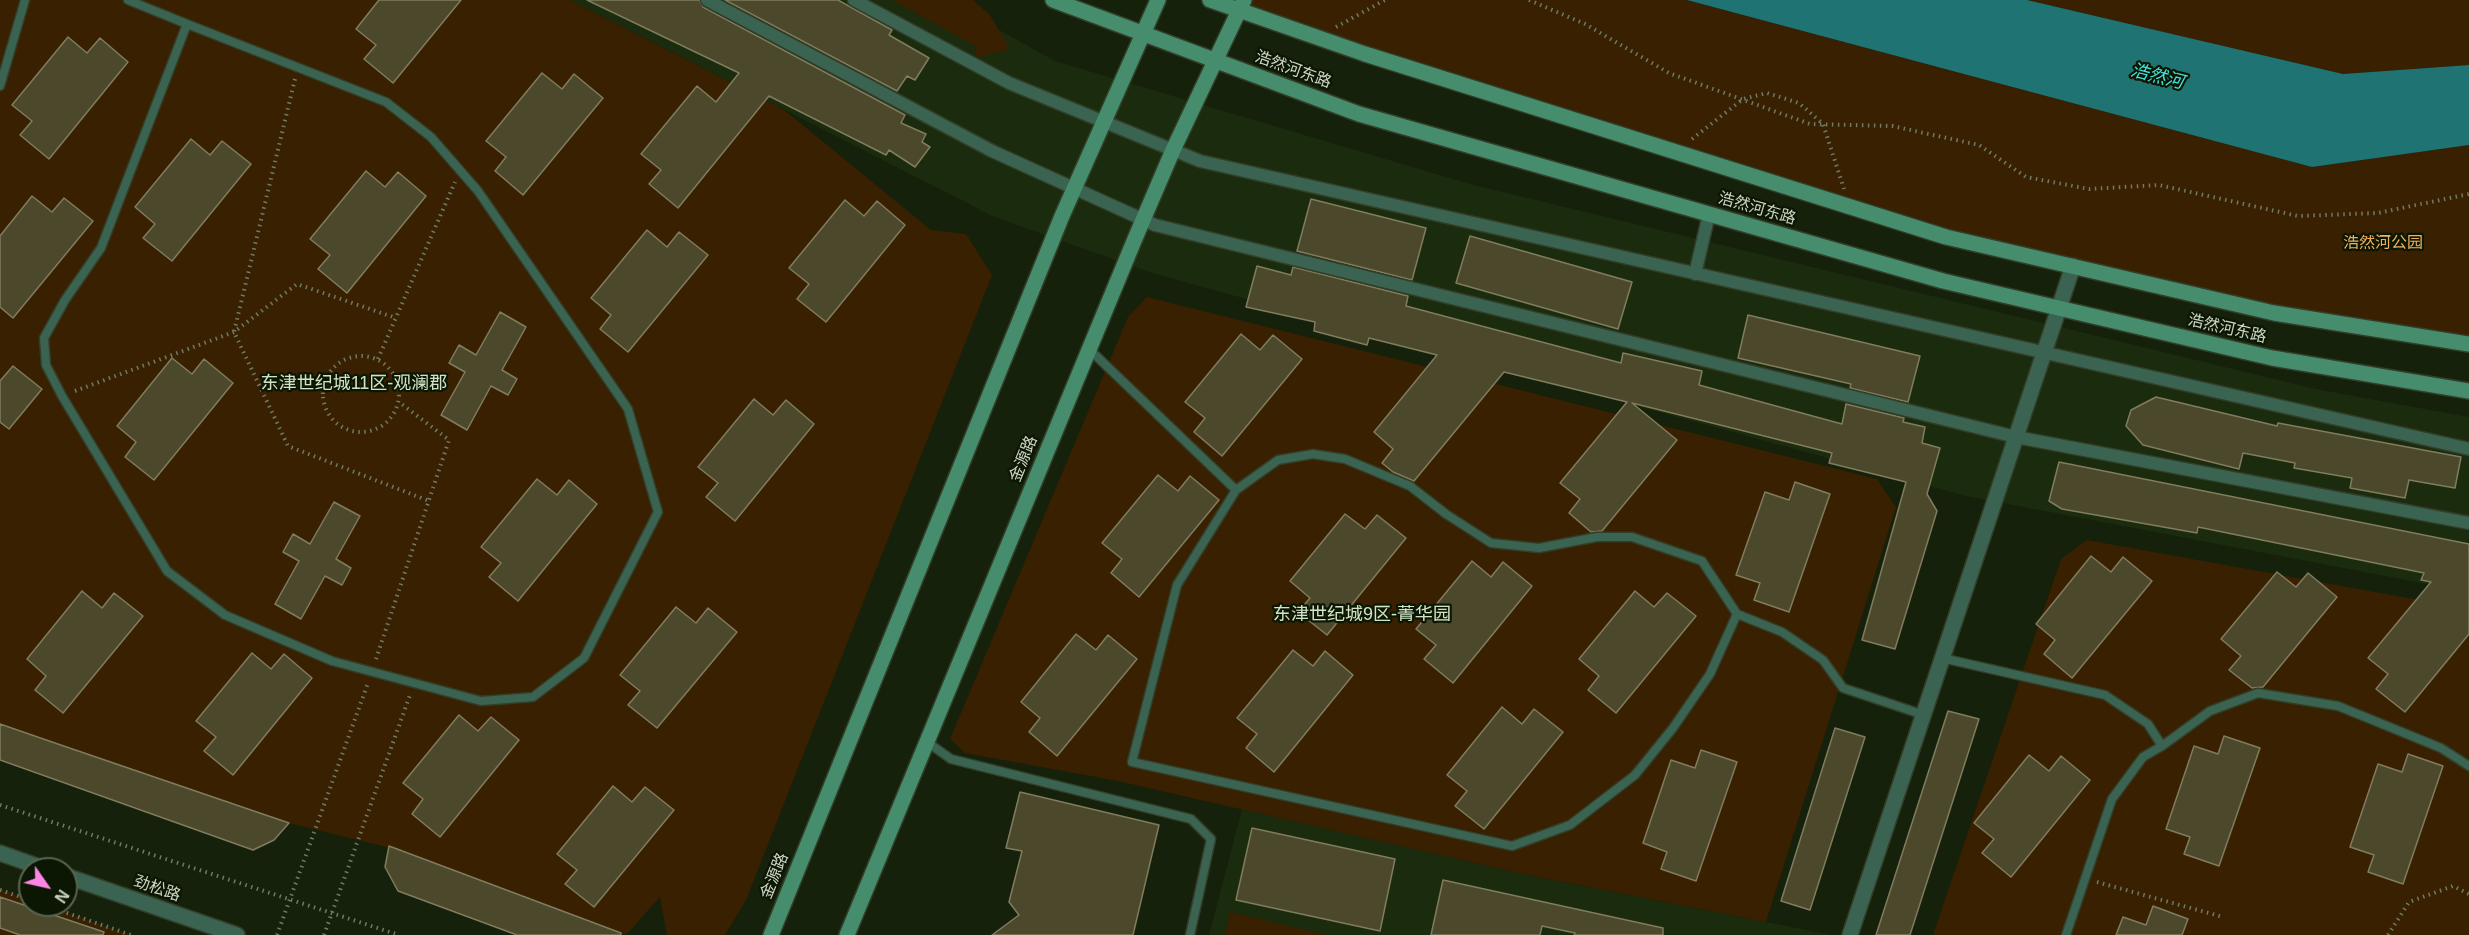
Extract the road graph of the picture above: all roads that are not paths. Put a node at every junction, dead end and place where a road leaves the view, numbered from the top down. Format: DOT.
graph roads {
  1 [pos="25,0"];
  2 [pos="128,0"];
  3 [pos="707,0"];
  4 [pos="854,0"];
  5 [pos="1053,0"];
  6 [pos="1158,0"];
  7 [pos="1210,0"];
  8 [pos="1241,5"];
  9 [pos="188,24"];
  10 [pos="1142,33"];
  11 [pos="1216,61"];
  12 [pos="0,86"];
  13 [pos="1105,123"];
  14 [pos="1173,150"];
  15 [pos="1074,188"];
  16 [pos="1709,214"];
  17 [pos="1143,220"];
  18 [pos="2073,266"];
  19 [pos="1695,274"];
  20 [pos="2059,309"];
  21 [pos="2469,344"];
  22 [pos="1089,349"];
  23 [pos="2044,353"];
  24 [pos="2469,391"];
  25 [pos="2016,437"];
  26 [pos="2469,449"];
  27 [pos="1236,490"];
  28 [pos="2469,523"];
  29 [pos="1737,614"];
  30 [pos="1942,658"];
  31 [pos="1923,715"];
  32 [pos="927,742"];
  33 [pos="2162,746"];
  34 [pos="2469,766"];
  35 [pos="0,854"];
  36 [pos="18,860"];
  37 [pos="78,880"];
  38 [pos="237,935"];
  39 [pos="771,935"];
  40 [pos="847,935"];
  41 [pos="1190,935"];
  42 [pos="1850,935"];
  43 [pos="2066,935"];
  1 -- 12 [label="lane"];
  2 -- 9 [label="lane"];
  3 -- 15 [label="street"];
  4 -- 13 [label="street"];
  5 -- 10 [label="main road, 浩然河东路"];
  6 -- 10 [label="main road, 金源路"];
  7 -- 8 [label="main road, 浩然河东路"];
  8 -- 11 [label="main road, 金源路"];
  8 -- 18 [label="main road, 浩然河东路"];
  9 -- 9 [label="lane"];
  10 -- 11 [label="main road, 浩然河东路"];
  10 -- 13 [label="main road, 金源路"];
  11 -- 14 [label="main road, 金源路"];
  11 -- 16 [label="main road, 浩然河东路"];
  13 -- 14 [label="street"];
  13 -- 15 [label="main road, 金源路"];
  14 -- 17 [label="main road, 金源路"];
  14 -- 19 [label="street"];
  15 -- 17 [label="street"];
  15 -- 39 [label="main road, 金源路"];
  16 -- 19 [label="street"];
  16 -- 20 [label="main road, 浩然河东路"];
  17 -- 22 [label="main road, 金源路"];
  17 -- 25 [label="street"];
  18 -- 20 [label="street"];
  18 -- 21 [label="main road, 浩然河东路"];
  19 -- 23 [label="street"];
  20 -- 23 [label="street"];
  20 -- 24 [label="main road, 浩然河东路"];
  22 -- 27 [label="lane"];
  22 -- 32 [label="main road, 金源路"];
  23 -- 25 [label="street"];
  23 -- 26 [label="street"];
  25 -- 28 [label="street"];
  25 -- 30 [label="street"];
  27 -- 29 [label="lane"];
  27 -- 29 [label="lane"];
  29 -- 31 [label="lane"];
  30 -- 31 [label="street"];
  30 -- 33 [label="lane"];
  31 -- 42 [label="street"];
  32 -- 40 [label="main road, 金源路"];
  32 -- 41 [label="lane"];
  33 -- 34 [label="lane"];
  33 -- 43 [label="lane"];
  35 -- 36 [label="street"];
  37 -- 38 [label="street, 劲松路"];
}
